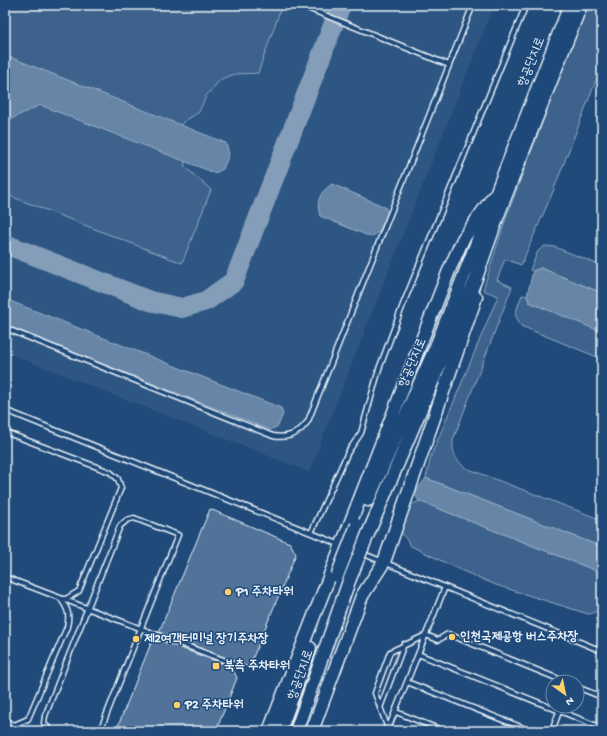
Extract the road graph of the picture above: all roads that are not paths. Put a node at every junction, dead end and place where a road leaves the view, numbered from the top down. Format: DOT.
graph roads {
  1 [pos="300,5"];
  2 [pos="473,5"];
  3 [pos="526,5"];
  4 [pos="570,5"];
  5 [pos="581,5"];
  6 [pos="449,65"];
  7 [pos="493,197"];
  8 [pos="478,282"];
  9 [pos="5,328"];
  10 [pos="5,410"];
  11 [pos="5,432"];
  12 [pos="310,532"];
  13 [pos="343,545"];
  14 [pos="384,562"];
  15 [pos="5,577"];
  16 [pos="446,587"];
  17 [pos="60,599"];
  18 [pos="88,609"];
  19 [pos="140,629"];
  20 [pos="426,635"];
  21 [pos="404,644"];
  22 [pos="602,650"];
  23 [pos="418,654"];
  24 [pos="234,664"];
  25 [pos="546,674"];
  26 [pos="407,682"];
  27 [pos="585,690"];
  28 [pos="602,697"];
  29 [pos="545,705"];
  30 [pos="380,708"];
  31 [pos="396,712"];
  32 [pos="558,714"];
  33 [pos="567,714"];
  34 [pos="5,721"];
  35 [pos="602,728"];
  36 [pos="388,730"];
  37 [pos="51,731"];
  38 [pos="100,731"];
  39 [pos="269,731"];
  40 [pos="280,731"];
  41 [pos="296,731"];
  42 [pos="312,731"];
  43 [pos="444,731"];
  44 [pos="531,731"];
  45 [pos="552,731"];
  1 -- 6 [label="lane"];
  2 -- 6 [label="lane"];
  3 -- 12 [label="lane"];
  4 -- 7 [label="street, 항공단지로"];
  5 -- 8 [label="street, 항공단지로"];
  6 -- 9 [label="lane"];
  7 -- 13 [label="street"];
  7 -- 40 [label="street, 항공단지로, bridge"];
  8 -- 14 [label="street"];
  8 -- 41 [label="street, 항공단지로, bridge"];
  10 -- 12 [label="lane"];
  11 -- 17 [label="lane"];
  12 -- 13 [label="lane"];
  13 -- 14 [label="lane"];
  13 -- 39 [label="street"];
  14 -- 16 [label="lane"];
  14 -- 42 [label="street"];
  15 -- 17 [label="lane"];
  16 -- 20 [label="lane"];
  16 -- 22 [label="lane"];
  17 -- 18 [label="lane"];
  17 -- 34 [label="lane"];
  18 -- 19 [label="lane"];
  18 -- 19 [label="lane"];
  18 -- 37 [label="lane"];
  19 -- 24 [label="lane"];
  19 -- 38 [label="lane"];
  20 -- 21 [label="lane"];
  20 -- 23 [label="lane"];
  20 -- 25 [label="lane"];
  21 -- 30 [label="lane"];
  21 -- 30 [label="lane"];
  23 -- 26 [label="lane"];
  23 -- 29 [label="lane"];
  26 -- 31 [label="lane"];
  26 -- 44 [label="lane"];
  27 -- 28 [label="lane"];
  30 -- 36 [label="lane"];
  31 -- 36 [label="lane"];
  31 -- 43 [label="lane"];
  32 -- 45 [label="lane"];
  33 -- 35 [label="lane"];
}
